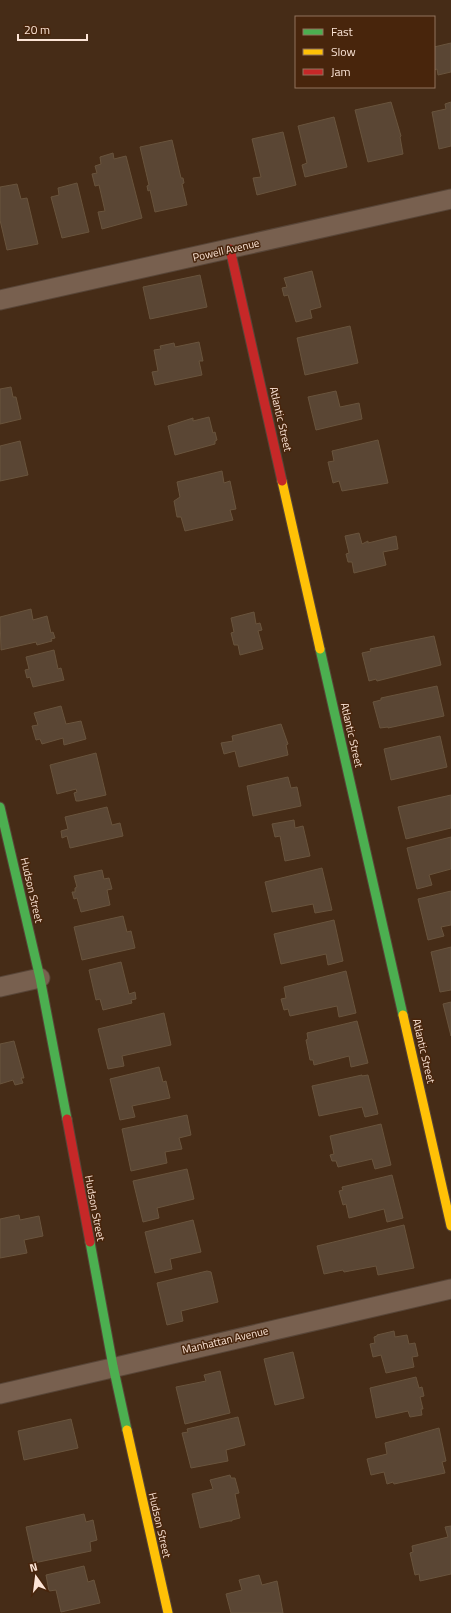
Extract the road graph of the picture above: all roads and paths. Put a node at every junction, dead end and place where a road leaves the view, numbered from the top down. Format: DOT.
graph roads {
  1 [pos="451,199"];
  2 [pos="230,249"];
  3 [pos="0,300"];
  4 [pos="0,807"];
  5 [pos="40,978"];
  6 [pos="0,987"];
  7 [pos="451,1226"];
  8 [pos="451,1289"];
  9 [pos="112,1366"];
  10 [pos="0,1394"];
  11 [pos="168,1613"];
  1 -- 2 [label="street, Powell Avenue"];
  2 -- 3 [label="street, Powell Avenue"];
  2 -- 7 [label="street, Atlantic Street"];
  4 -- 5 [label="street, Hudson Street"];
  5 -- 6 [label="street"];
  5 -- 9 [label="street, Hudson Street"];
  8 -- 9 [label="street, Manhattan Avenue"];
  9 -- 10 [label="street, Manhattan Avenue"];
  9 -- 11 [label="street, Hudson Street"];
}
